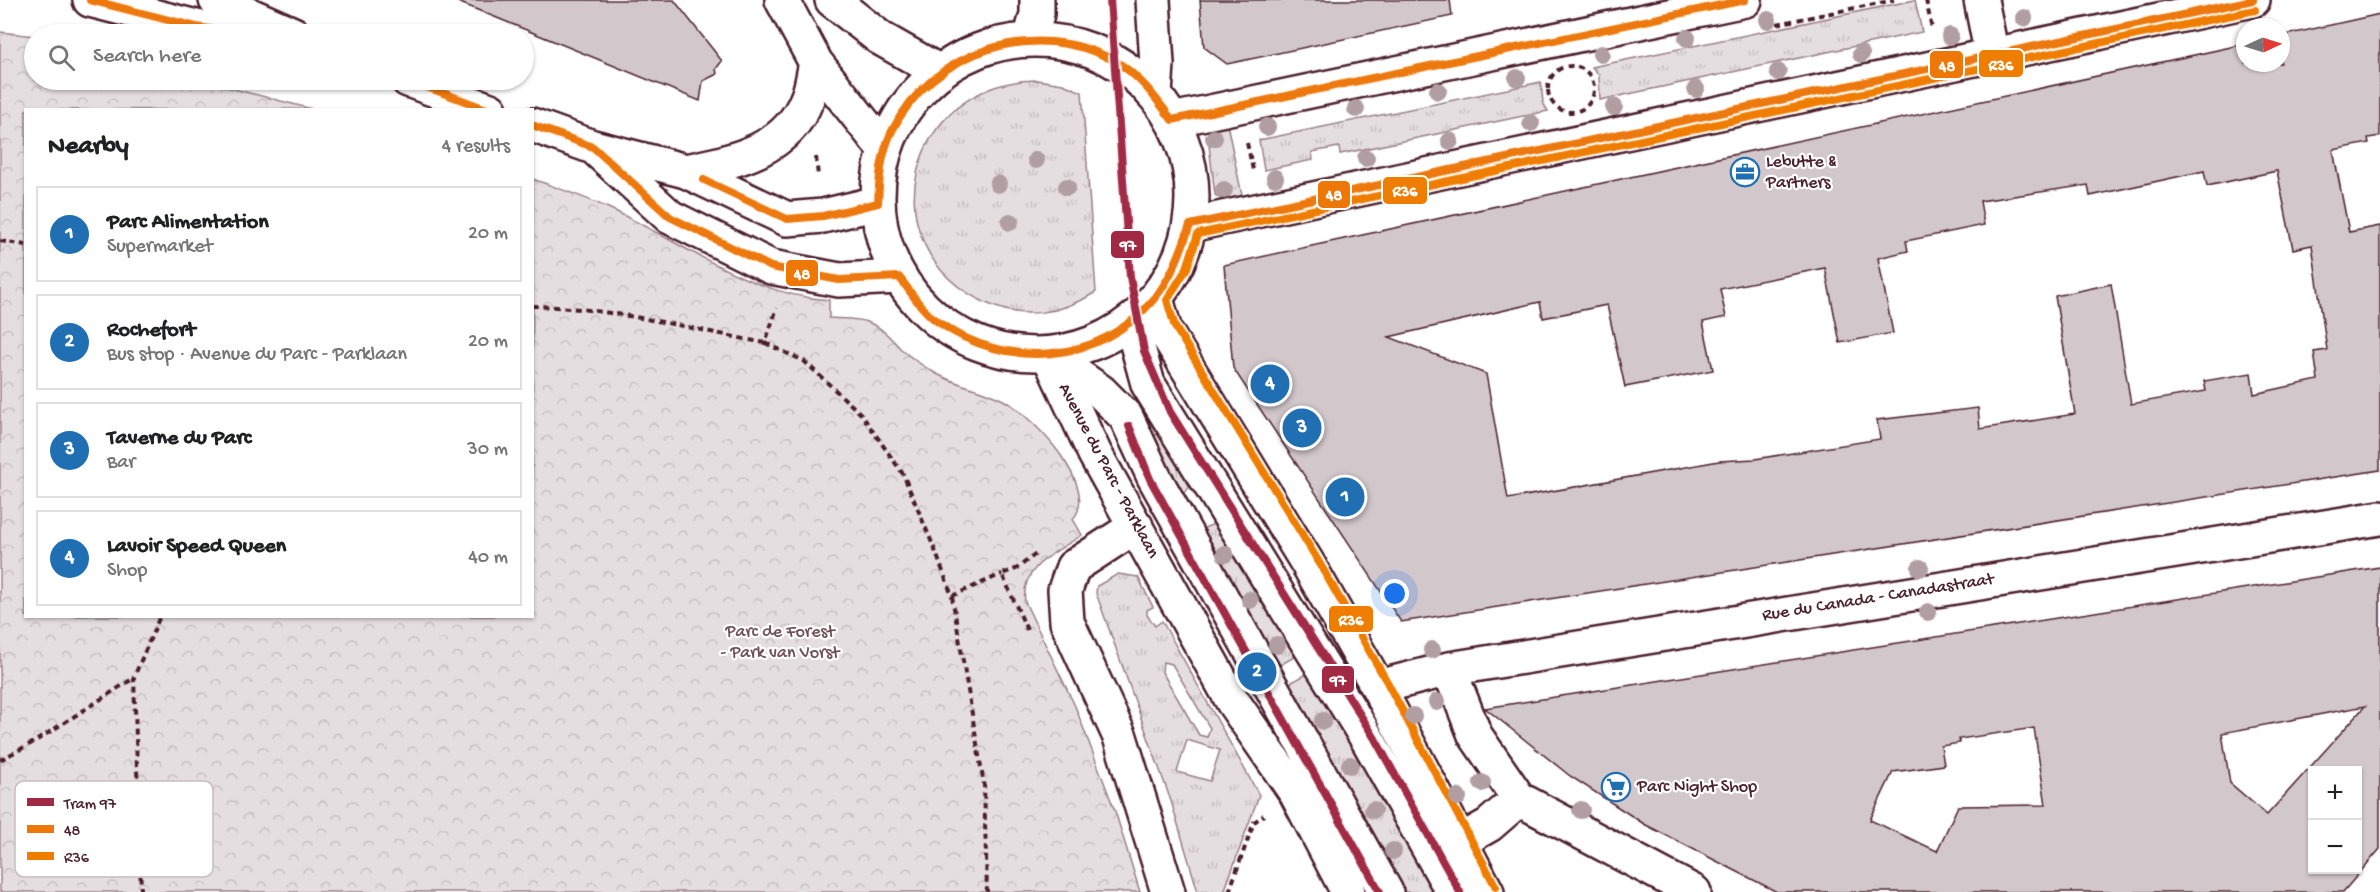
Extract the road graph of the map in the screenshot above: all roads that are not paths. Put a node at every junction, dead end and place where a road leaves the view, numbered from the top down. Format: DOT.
graph roads {
  1 [pos="90,0"];
  2 [pos="216,0"];
  3 [pos="782,0"];
  4 [pos="832,0"];
  5 [pos="1037,0"];
  6 [pos="1153,0"];
  7 [pos="1745,0"];
  8 [pos="1981,0"];
  9 [pos="2253,0"];
  10 [pos="184,24"];
  11 [pos="270,24"];
  12 [pos="1029,40"];
  13 [pos="1992,56"];
  14 [pos="816,63"];
  15 [pos="940,72"];
  16 [pos="435,90"];
  17 [pos="484,108"];
  18 [pos="1163,108"];
  19 [pos="534,126"];
  20 [pos="593,147"];
  21 [pos="885,150"];
  22 [pos="686,171"];
  23 [pos="878,203"];
  24 [pos="1190,225"];
  25 [pos="899,277"];
  26 [pos="1146,308"];
  27 [pos="1048,355"];
  28 [pos="2380,518"];
  29 [pos="1136,526"];
  30 [pos="1449,669"];
  31 [pos="1378,687"];
  32 [pos="1519,799"];
  33 [pos="1459,842"];
  34 [pos="1168,892"];
  35 [pos="1348,892"];
  36 [pos="1386,892"];
  37 [pos="1453,892"];
  38 [pos="1486,892"];
  39 [pos="1694,892"];
  1 -- 10 [label="street"];
  2 -- 11 [label="street"];
  3 -- 14 [label="street"];
  4 -- 15 [label="street"];
  5 -- 12 [label="street"];
  6 -- 18 [label="street"];
  7 -- 18 [label="street"];
  8 -- 13 [label="street"];
  9 -- 13 [label="street"];
  12 -- 15 [label="street"];
  12 -- 18 [label="street"];
  13 -- 24 [label="street"];
  14 -- 21 [label="street"];
  14 -- 22 [label="street"];
  15 -- 21 [label="street"];
  16 -- 17 [label="street"];
  18 -- 24 [label="street"];
  19 -- 20 [label="street"];
  20 -- 22 [label="street"];
  20 -- 25 [label="street"];
  21 -- 23 [label="street"];
  22 -- 23 [label="street"];
  23 -- 25 [label="street"];
  24 -- 26 [label="street"];
  25 -- 27 [label="street"];
  26 -- 27 [label="street"];
  26 -- 31 [label="street"];
  26 -- 37 [label="street"];
  27 -- 29 [label="street, Avenue du Parc - Parklaan"];
  27 -- 36 [label="street, Avenue du Parc - Parklaan"];
  28 -- 30 [label="street, Rue du Canada - Canadastraat"];
  29 -- 34 [label="street"];
  29 -- 35 [label="street, Avenue du Parc - Parklaan"];
  30 -- 31 [label="street, Rue du Canada - Canadastraat"];
  30 -- 32 [label="street"];
  31 -- 33 [label="street"];
  32 -- 33 [label="street"];
  32 -- 39 [label="street"];
  33 -- 38 [label="street"];
}
